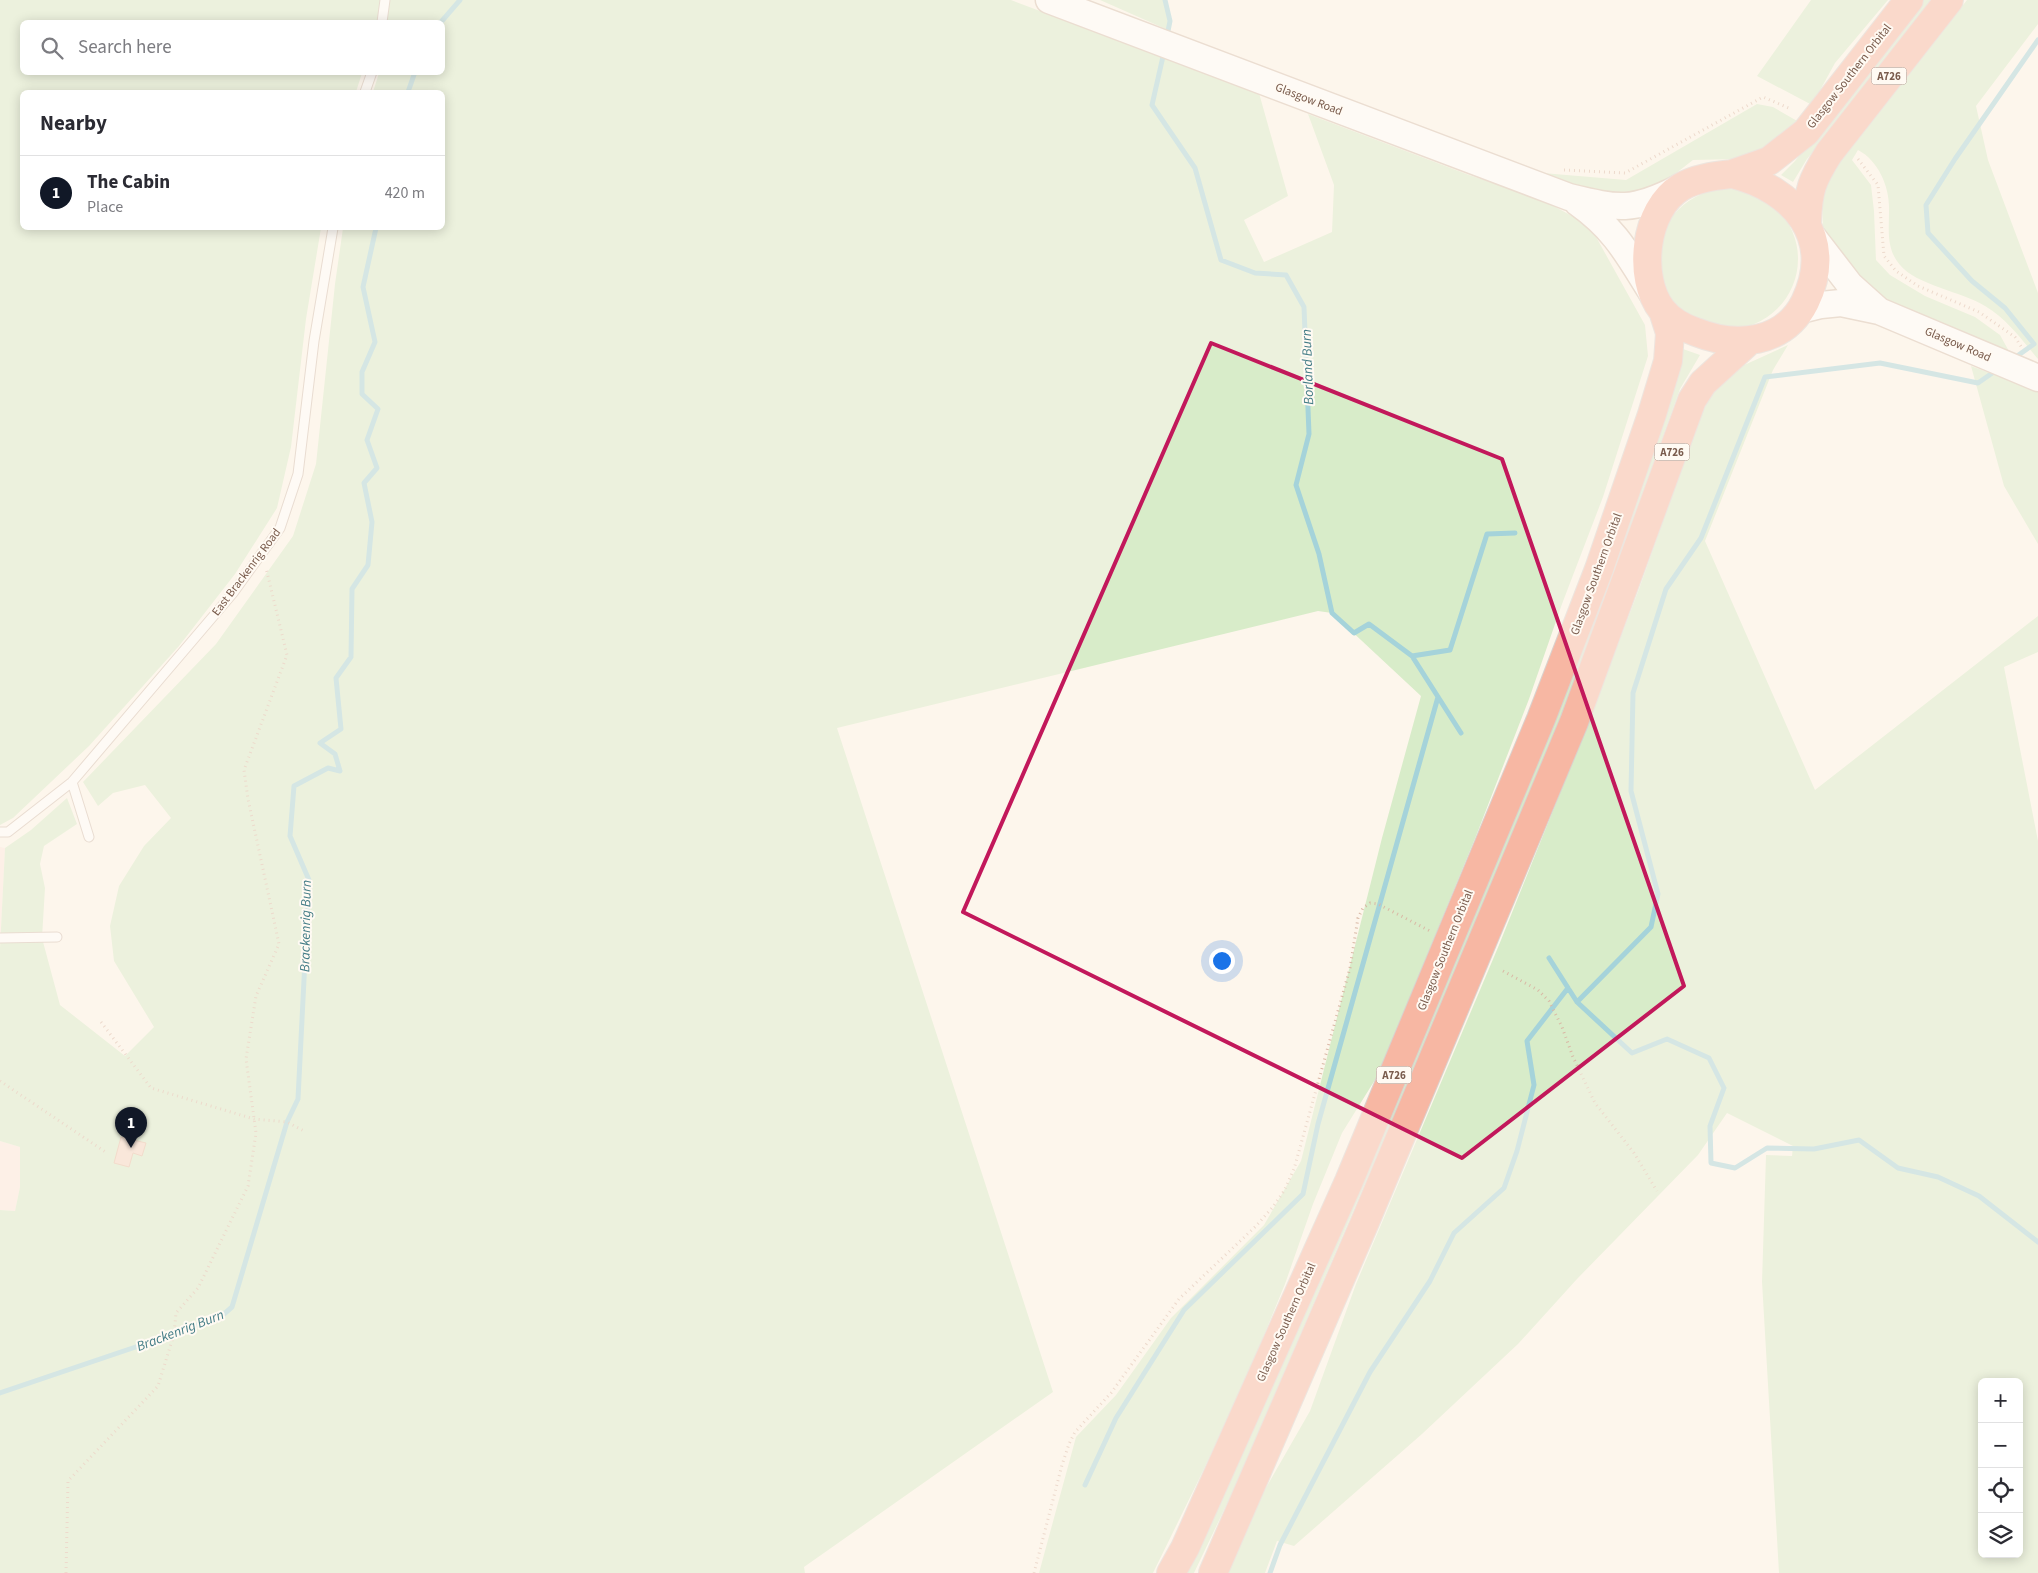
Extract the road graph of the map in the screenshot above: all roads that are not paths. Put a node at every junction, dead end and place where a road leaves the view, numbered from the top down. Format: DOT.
graph roads {
  1 [pos="385,0"];
  2 [pos="1049,0"];
  3 [pos="1909,0"];
  4 [pos="1949,0"];
  5 [pos="382,20"];
  6 [pos="371,75"];
  7 [pos="366,90"];
  8 [pos="1732,174"];
  9 [pos="1680,188"];
  10 [pos="1569,197"];
  11 [pos="333,230"];
  12 [pos="1810,230"];
  13 [pos="1660,306"];
  14 [pos="1801,310"];
  15 [pos="1878,311"];
  16 [pos="1749,341"];
  17 [pos="2038,378"];
  18 [pos="72,782"];
  19 [pos="0,832"];
  20 [pos="89,837"];
  21 [pos="57,937"];
  22 [pos="0,938"];
  23 [pos="1171,1573"];
  24 [pos="1213,1573"];
  1 -- 5 [label="lane"];
  2 -- 10 [label="main road, Glasgow Road"];
  3 -- 8 [label="highway, Glasgow Southern Orbital / A726"];
  4 -- 12 [label="highway, A726"];
  6 -- 7 [label="lane"];
  8 -- 9 [label="highway, A726"];
  8 -- 12 [label="highway, A726"];
  9 -- 10 [label="main road, Glasgow Road"];
  9 -- 13 [label="highway, A726"];
  10 -- 13 [label="main road, Glasgow Road"];
  11 -- 18 [label="lane, East Brackenrig Road"];
  12 -- 14 [label="highway, A726"];
  12 -- 15 [label="main road, Glasgow Road"];
  13 -- 16 [label="highway, A726"];
  13 -- 23 [label="highway, Glasgow Southern Orbital / A726"];
  14 -- 15 [label="main road, Glasgow Road"];
  14 -- 16 [label="highway, A726"];
  15 -- 17 [label="main road, Glasgow Road"];
  16 -- 24 [label="highway, A726"];
  18 -- 19 [label="lane, East Brackenrig Road"];
  18 -- 20 [label="lane"];
  21 -- 22 [label="lane"];
}
